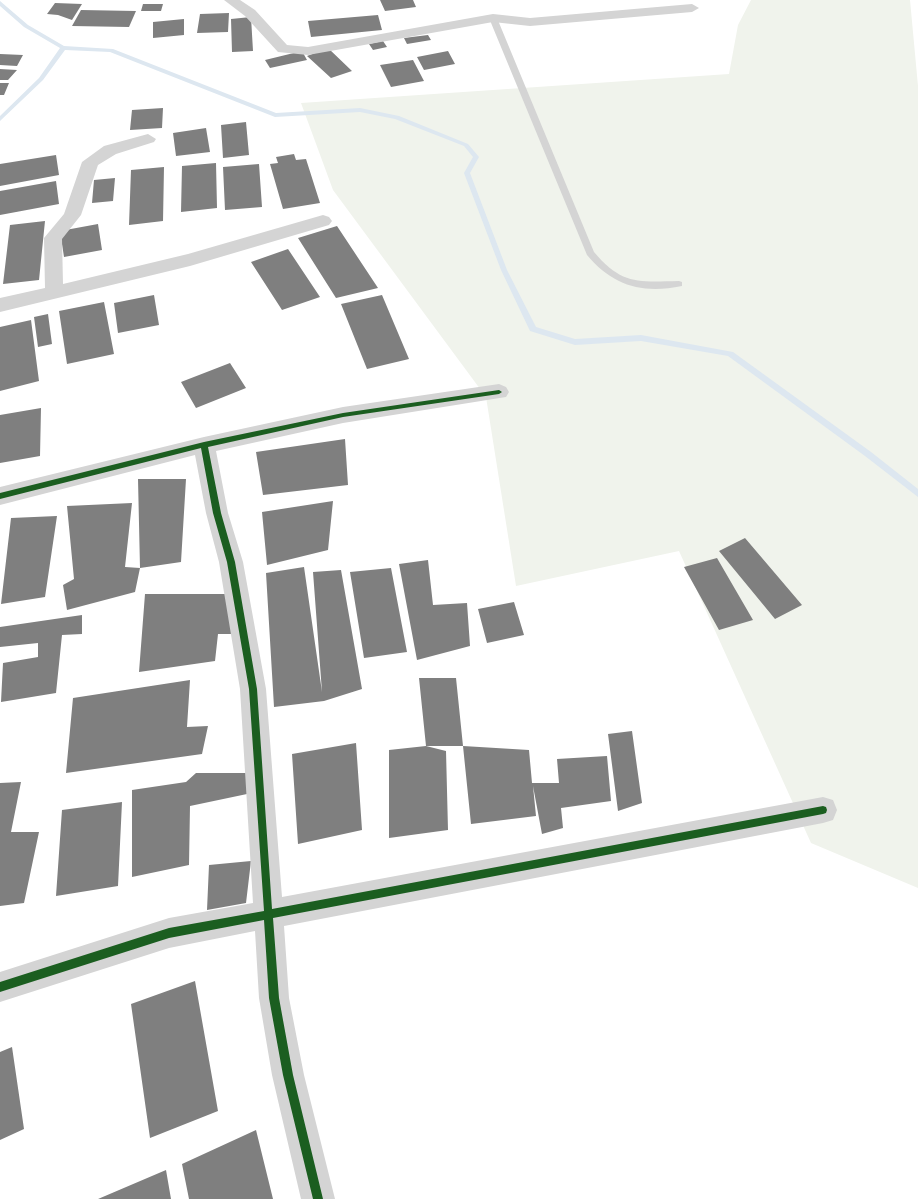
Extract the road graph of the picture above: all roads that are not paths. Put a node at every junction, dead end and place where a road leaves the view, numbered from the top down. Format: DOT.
graph roads {
  1 [pos="231,0"];
  2 [pos="487,0"];
  3 [pos="692,8"];
  4 [pos="493,18"];
  5 [pos="148,139"];
  6 [pos="323,221"];
  7 [pos="679,284"];
  8 [pos="54,292"];
  9 [pos="0,305"];
  10 [pos="499,392"];
  11 [pos="204,445"];
  12 [pos="0,496"];
  13 [pos="823,810"];
  14 [pos="270,913"];
  15 [pos="0,987"];
  16 [pos="318,1199"];
  1 -- 4 [label="street"];
  2 -- 4 [label="street"];
  3 -- 4 [label="street"];
  4 -- 7 [label="lane"];
  5 -- 8 [label="street"];
  6 -- 8 [label="street"];
  8 -- 9 [label="street"];
  10 -- 11 [label="street"];
  11 -- 12 [label="street"];
  11 -- 14 [label="street"];
  13 -- 14 [label="street"];
  14 -- 15 [label="street"];
  14 -- 16 [label="street"];
}
